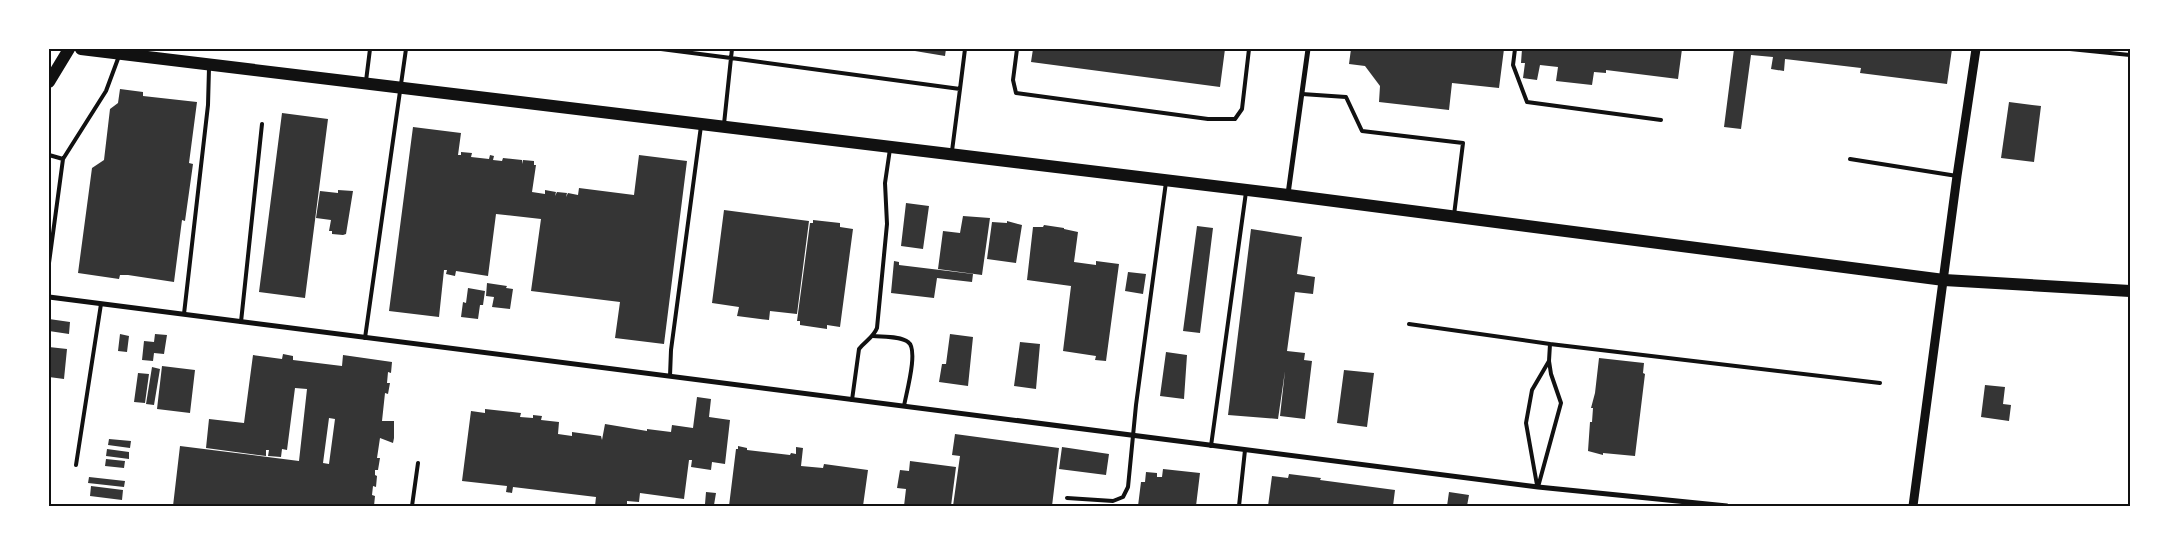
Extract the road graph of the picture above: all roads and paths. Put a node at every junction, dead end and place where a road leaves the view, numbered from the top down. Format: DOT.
graph roads {
  1 [pos="69,49"];
  2 [pos="81,49"];
  3 [pos="370,49"];
  4 [pos="406,49"];
  5 [pos="661,49"];
  6 [pos="732,49"];
  7 [pos="965,49"];
  8 [pos="1017,49"];
  9 [pos="1249,49"];
  10 [pos="1308,49"];
  11 [pos="1515,49"];
  12 [pos="1976,49"];
  13 [pos="2070,49"];
  14 [pos="120,54"];
  15 [pos="2130,55"];
  16 [pos="731,58"];
  17 [pos="209,64"];
  18 [pos="49,82"];
  19 [pos="366,83"];
  20 [pos="400,87"];
  21 [pos="960,89"];
  22 [pos="1302,94"];
  23 [pos="1661,120"];
  24 [pos="262,124"];
  25 [pos="701,124"];
  26 [pos="723,126"];
  27 [pos="890,147"];
  28 [pos="951,154"];
  29 [pos="49,155"];
  30 [pos="63,159"];
  31 [pos="1850,159"];
  32 [pos="1957,176"];
  33 [pos="1166,180"];
  34 [pos="1246,190"];
  35 [pos="1288,195"];
  36 [pos="1454,216"];
  37 [pos="49,263"];
  38 [pos="1944,280"];
  39 [pos="2130,292"];
  40 [pos="49,297"];
  41 [pos="101,304"];
  42 [pos="184,314"];
  43 [pos="241,322"];
  44 [pos="1409,324"];
  45 [pos="874,336"];
  46 [pos="365,338"];
  47 [pos="1550,344"];
  48 [pos="1549,361"];
  49 [pos="670,376"];
  50 [pos="1880,383"];
  51 [pos="852,400"];
  52 [pos="904,406"];
  53 [pos="1132,436"];
  54 [pos="1211,446"];
  55 [pos="1245,450"];
  56 [pos="418,463"];
  57 [pos="76,465"];
  58 [pos="1538,487"];
  59 [pos="1067,498"];
  60 [pos="412,506"];
  61 [pos="1239,506"];
  62 [pos="1728,506"];
  63 [pos="1913,506"];
  1 -- 18 [label="main road"];
  2 -- 14 [label="main road"];
  3 -- 19 [label="lane"];
  4 -- 20 [label="lane"];
  5 -- 16 [label="lane"];
  6 -- 16 [label="lane"];
  7 -- 21 [label="lane"];
  8 -- 9 [label="lane"];
  10 -- 22 [label="street"];
  11 -- 23 [label="lane"];
  12 -- 32 [label="street"];
  13 -- 15 [label="lane"];
  14 -- 17 [label="main road"];
  14 -- 30 [label="lane"];
  16 -- 21 [label="lane"];
  16 -- 26 [label="lane"];
  17 -- 19 [label="main road"];
  17 -- 42 [label="lane"];
  19 -- 20 [label="main road"];
  20 -- 25 [label="main road"];
  20 -- 46 [label="lane"];
  21 -- 28 [label="lane"];
  22 -- 35 [label="street"];
  22 -- 36 [label="lane"];
  24 -- 43 [label="lane"];
  25 -- 26 [label="main road"];
  25 -- 49 [label="lane"];
  26 -- 27 [label="main road"];
  27 -- 28 [label="main road"];
  27 -- 45 [label="lane"];
  28 -- 33 [label="main road"];
  29 -- 30 [label="lane"];
  30 -- 37 [label="lane"];
  31 -- 32 [label="lane"];
  32 -- 38 [label="street"];
  33 -- 34 [label="main road"];
  33 -- 53 [label="lane"];
  34 -- 35 [label="main road"];
  34 -- 54 [label="lane"];
  35 -- 36 [label="main road"];
  36 -- 38 [label="main road"];
  38 -- 39 [label="main road"];
  38 -- 63 [label="street"];
  40 -- 41 [label="street"];
  41 -- 42 [label="street"];
  41 -- 57 [label="lane"];
  42 -- 43 [label="street"];
  43 -- 46 [label="street"];
  44 -- 47 [label="lane"];
  45 -- 51 [label="lane"];
  45 -- 52 [label="lane"];
  46 -- 49 [label="street"];
  47 -- 48 [label="lane"];
  47 -- 50 [label="lane"];
  48 -- 58 [label="lane"];
  48 -- 58 [label="lane"];
  49 -- 51 [label="street"];
  51 -- 52 [label="street"];
  52 -- 53 [label="street"];
  53 -- 54 [label="street"];
  53 -- 59 [label="lane"];
  54 -- 55 [label="street"];
  55 -- 58 [label="street"];
  55 -- 61 [label="lane"];
  56 -- 60 [label="lane"];
  58 -- 62 [label="street"];
}
